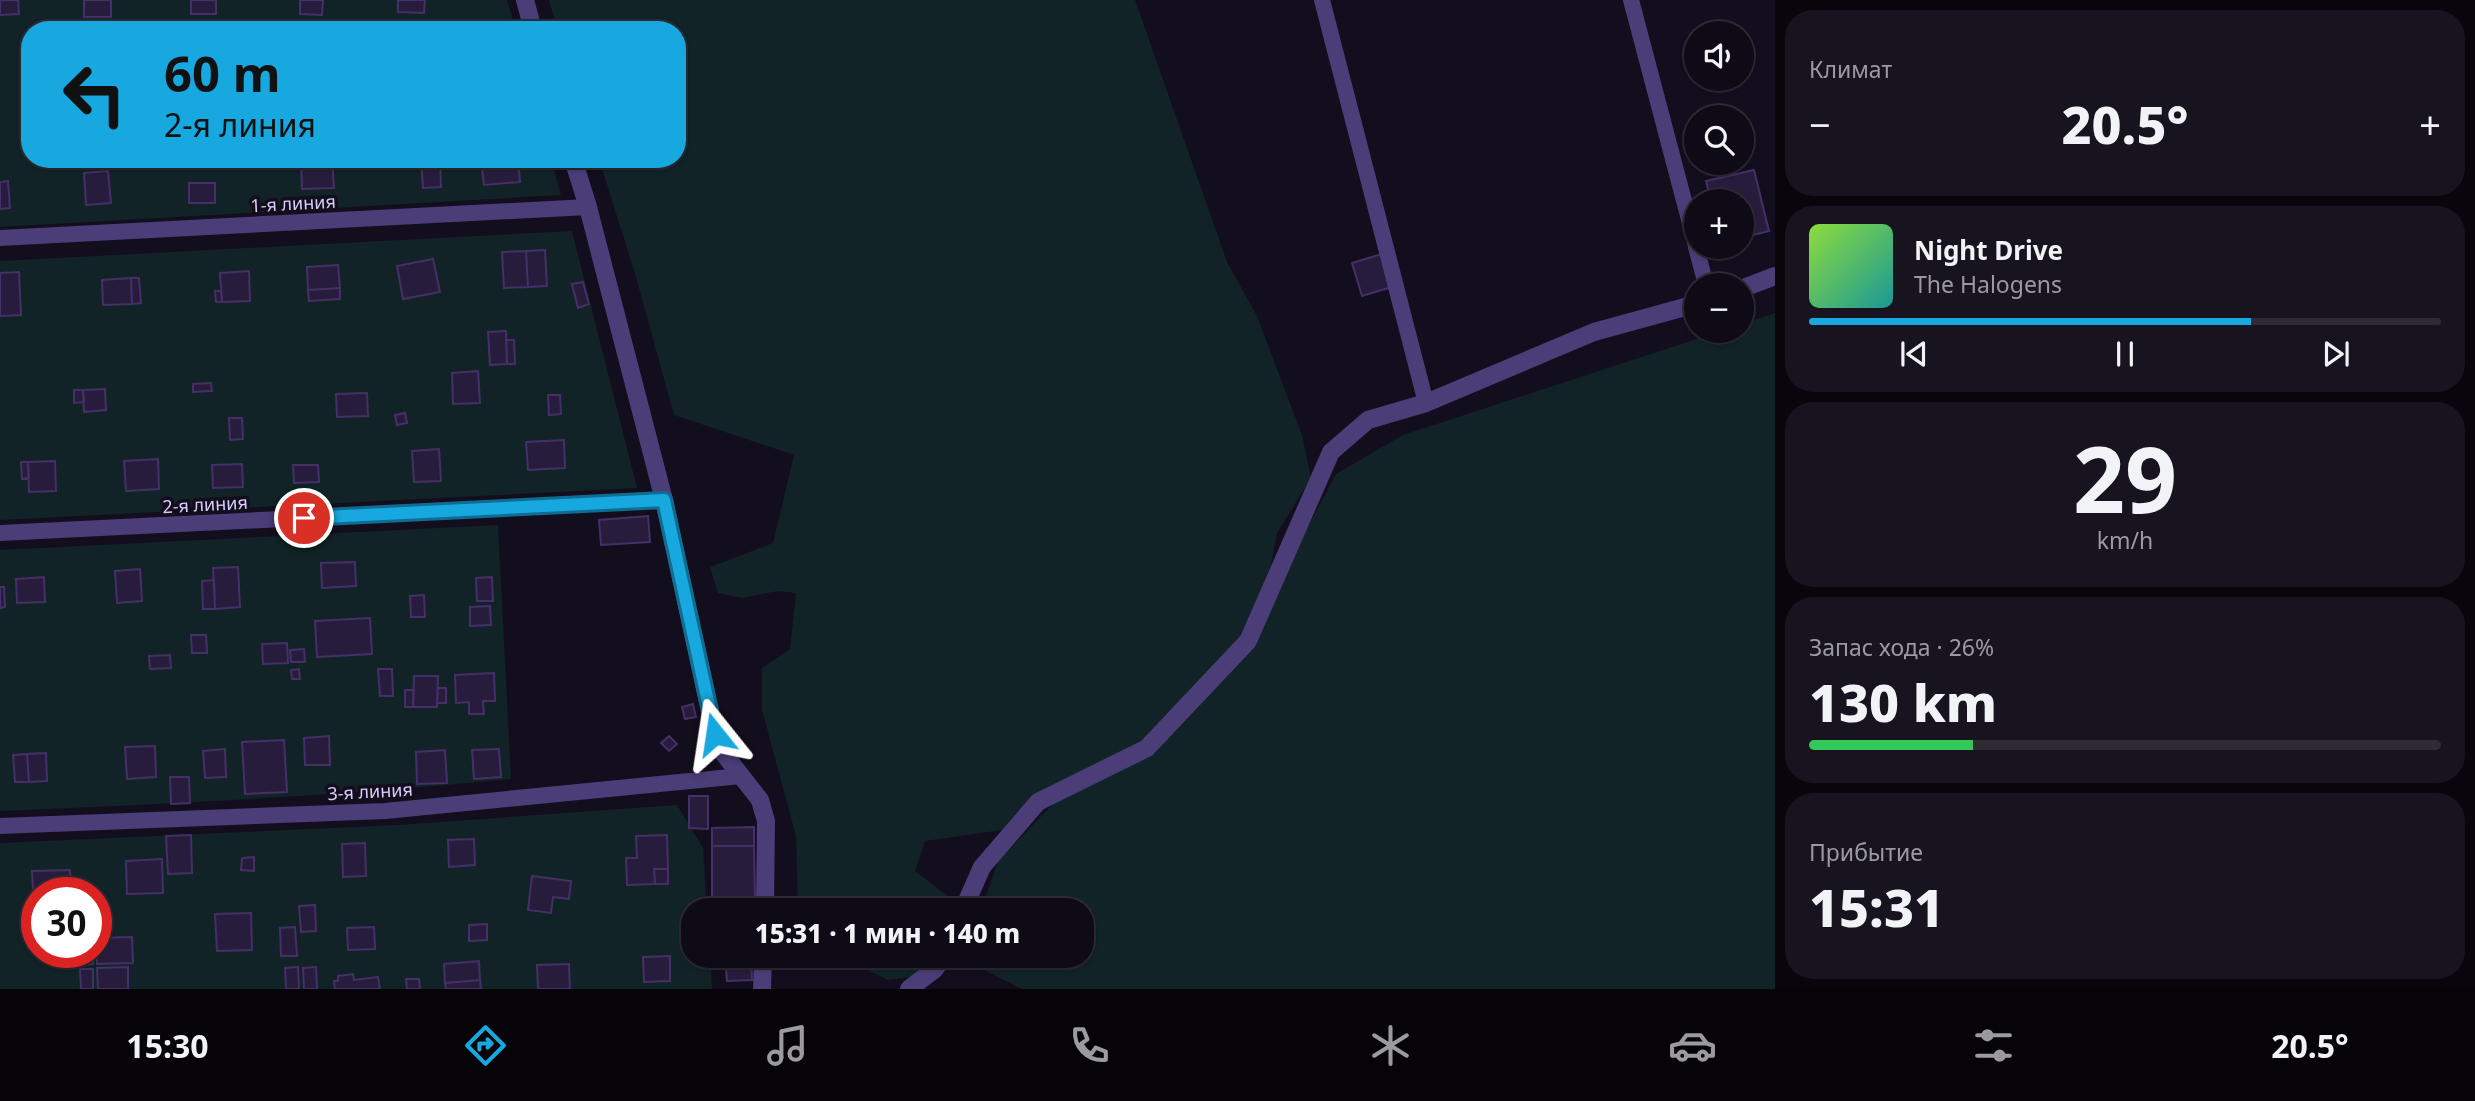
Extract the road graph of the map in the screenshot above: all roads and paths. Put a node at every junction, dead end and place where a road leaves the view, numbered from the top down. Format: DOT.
graph roads {
  1 [pos="525,0"];
  2 [pos="1322,0"];
  3 [pos="1631,0"];
  4 [pos="531,21"];
  5 [pos="576,168"];
  6 [pos="1684,201"];
  7 [pos="588,207"];
  8 [pos="0,239"];
  9 [pos="1775,276"];
  10 [pos="1754,284"];
  11 [pos="1684,307"];
  12 [pos="1426,403"];
  13 [pos="664,500"];
  14 [pos="0,533"];
  15 [pos="741,776"];
  16 [pos="0,826"];
  17 [pos="765,898"];
  18 [pos="968,898"];
  19 [pos="763,968"];
  20 [pos="936,968"];
  21 [pos="762,989"];
  22 [pos="909,989"];
  1 -- 4 [label="street"];
  2 -- 12 [label="lane"];
  3 -- 6 [label="lane"];
  5 -- 7 [label="street"];
  7 -- 8 [label="lane, 1-я линия"];
  7 -- 13 [label="street"];
  9 -- 10 [label="street"];
  11 -- 12 [label="street"];
  12 -- 18 [label="street"];
  13 -- 14 [label="lane, 2-я линия"];
  13 -- 15 [label="street"];
  15 -- 16 [label="lane, 3-я линия"];
  15 -- 17 [label="street"];
  19 -- 21 [label="street"];
  20 -- 22 [label="street"];
}
